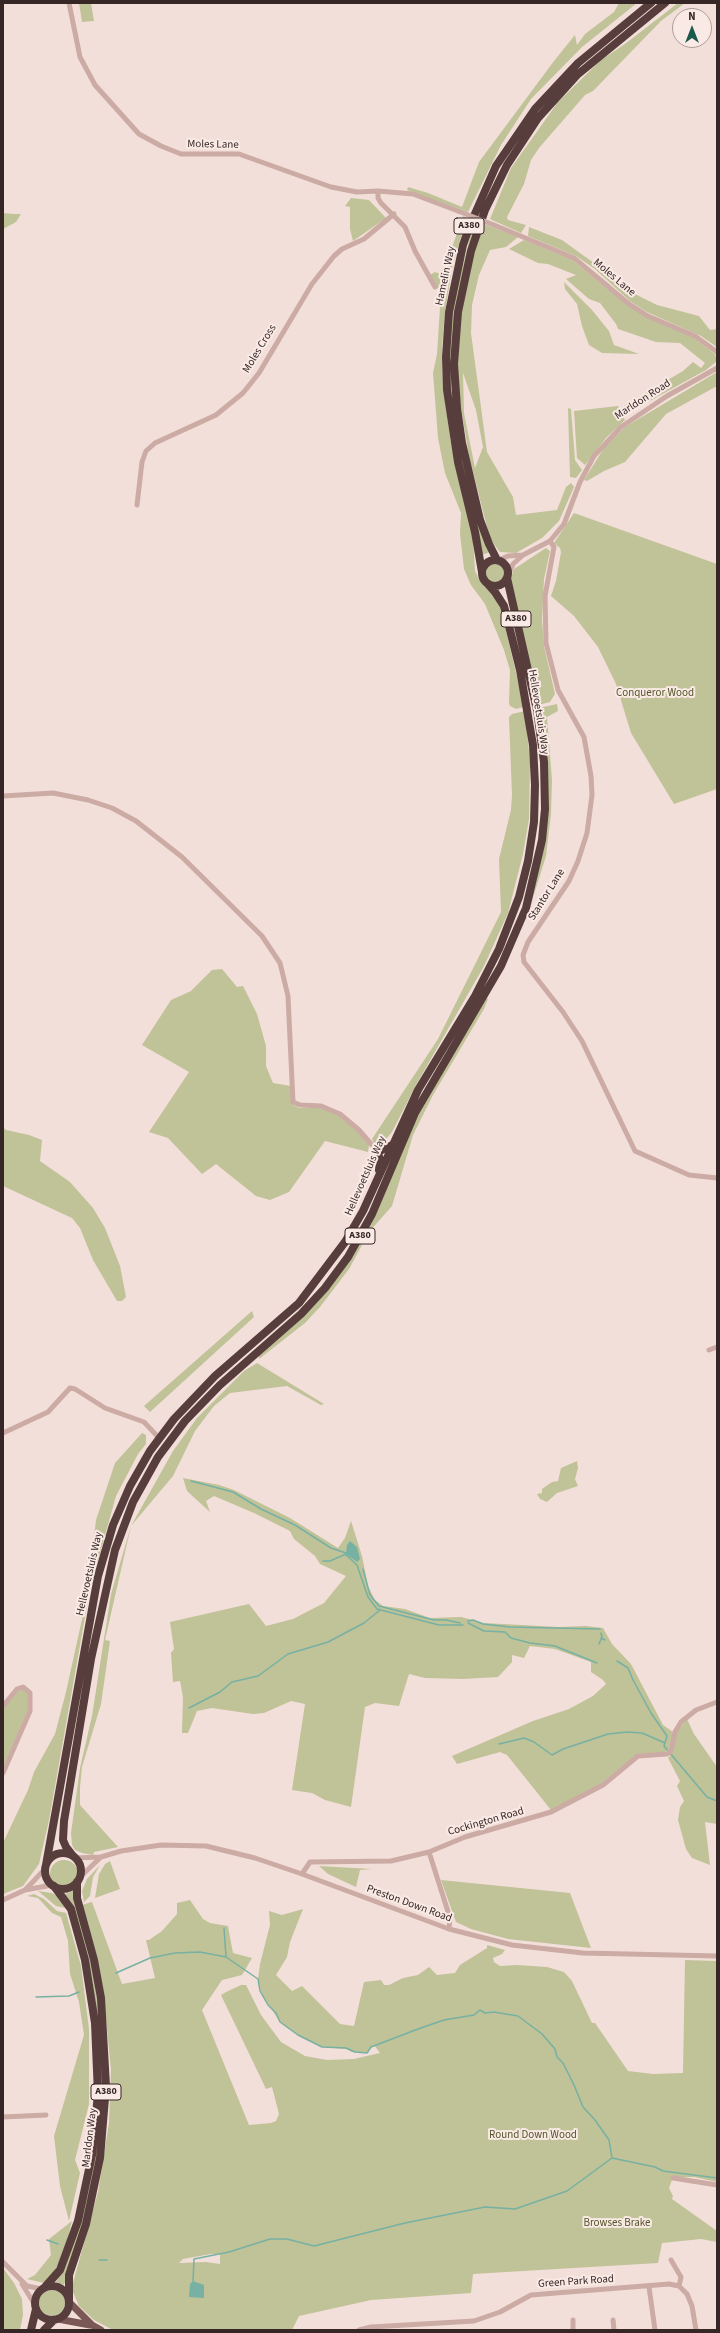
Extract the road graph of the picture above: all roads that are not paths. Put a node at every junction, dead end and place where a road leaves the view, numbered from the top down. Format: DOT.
graph roads {
  1 [pos="70,3"];
  2 [pos="651,3"];
  3 [pos="665,3"];
  4 [pos="378,191"];
  5 [pos="394,214"];
  6 [pos="435,287"];
  7 [pos="717,352"];
  8 [pos="717,368"];
  9 [pos="137,505"];
  10 [pos="550,541"];
  11 [pos="522,555"];
  12 [pos="498,560"];
  13 [pos="482,572"];
  14 [pos="508,577"];
  15 [pos="488,584"];
  16 [pos="3,796"];
  17 [pos="392,1145"];
  18 [pos="378,1152"];
  19 [pos="717,1178"];
  20 [pos="377,1182"];
  21 [pos="717,1347"];
  22 [pos="709,1350"];
  23 [pos="3,1433"];
  24 [pos="159,1438"];
  25 [pos="717,1702"];
  26 [pos="3,1706"];
  27 [pos="3,1773"];
  28 [pos="429,1852"];
  29 [pos="74,1857"];
  30 [pos="101,1857"];
  31 [pos="46,1867"];
  32 [pos="302,1874"];
  33 [pos="78,1880"];
  34 [pos="53,1886"];
  35 [pos="25,1890"];
  36 [pos="3,1900"];
  37 [pos="449,1929"];
  38 [pos="717,1956"];
  39 [pos="46,2115"];
  40 [pos="3,2117"];
  41 [pos="672,2178"];
  42 [pos="717,2185"];
  43 [pos="672,2260"];
  44 [pos="3,2262"];
  45 [pos="20,2280"];
  46 [pos="679,2286"];
  47 [pos="649,2287"];
  48 [pos="44,2288"];
  49 [pos="69,2301"];
  50 [pos="36,2307"];
  51 [pos="56,2319"];
  52 [pos="572,2320"];
  53 [pos="613,2320"];
  54 [pos="92,2325"];
  55 [pos="31,2330"];
  56 [pos="44,2330"];
  57 [pos="101,2330"];
  58 [pos="359,2330"];
  59 [pos="573,2330"];
  60 [pos="614,2330"];
  61 [pos="655,2330"];
  62 [pos="696,2330"];
  1 -- 4 [label="street, Moles Lane"];
  2 -- 13 [label="highway, Hamelin Way / A380"];
  3 -- 12 [label="highway, Hamelin Way / A380"];
  4 -- 5 [label="street"];
  4 -- 7 [label="street, Moles Lane, bridge"];
  5 -- 6 [label="street"];
  5 -- 9 [label="street, Moles Cross"];
  8 -- 10 [label="street, Marldon Road"];
  10 -- 11 [label="street, Marldon Road"];
  10 -- 19 [label="street, Stantor Lane"];
  11 -- 12 [label="street, Marldon Road"];
  11 -- 14 [label="street, Marldon Road"];
  12 -- 13 [label="highway"];
  12 -- 14 [label="highway"];
  13 -- 15 [label="highway"];
  14 -- 15 [label="highway"];
  14 -- 29 [label="highway, Hellevoetsluis Way / A380"];
  15 -- 17 [label="highway, Hellevoetsluis Way / A380"];
  16 -- 18 [label="street"];
  17 -- 18 [label="highway"];
  17 -- 20 [label="highway, Hellevoetsluis Way / A380"];
  18 -- 20 [label="highway"];
  20 -- 24 [label="highway, Hellevoetsluis Way / A380"];
  21 -- 22 [label="street"];
  23 -- 24 [label="street"];
  24 -- 31 [label="highway, Hellevoetsluis Way / A380"];
  25 -- 28 [label="street, Cockington Road"];
  26 -- 27 [label="street"];
  28 -- 32 [label="street, Cockington Road"];
  28 -- 37 [label="street"];
  29 -- 30 [label="street, Preston Down Road"];
  29 -- 31 [label="highway"];
  29 -- 33 [label="highway"];
  30 -- 32 [label="street, Preston Down Road"];
  30 -- 33 [label="street, Preston Down Road"];
  31 -- 34 [label="highway"];
  31 -- 35 [label="street"];
  32 -- 37 [label="street, Preston Down Road"];
  33 -- 34 [label="highway"];
  33 -- 49 [label="highway, Marldon Way / A380"];
  34 -- 35 [label="street"];
  34 -- 48 [label="highway, Marldon Way / A380"];
  35 -- 36 [label="street"];
  37 -- 38 [label="street, Preston Down Road"];
  39 -- 40 [label="street"];
  41 -- 42 [label="street"];
  43 -- 46 [label="street"];
  44 -- 45 [label="street"];
  45 -- 48 [label="street"];
  45 -- 50 [label="street"];
  46 -- 47 [label="street, Green Park Road"];
  46 -- 62 [label="street"];
  47 -- 58 [label="street, Green Park Road"];
  47 -- 61 [label="street"];
  48 -- 49 [label="highway"];
  48 -- 50 [label="highway"];
  49 -- 51 [label="highway"];
  49 -- 54 [label="main road"];
  50 -- 51 [label="highway"];
  50 -- 55 [label="highway"];
  51 -- 54 [label="main road"];
  51 -- 56 [label="highway"];
  52 -- 59 [label="street"];
  53 -- 60 [label="street"];
  54 -- 57 [label="main road"];
}
